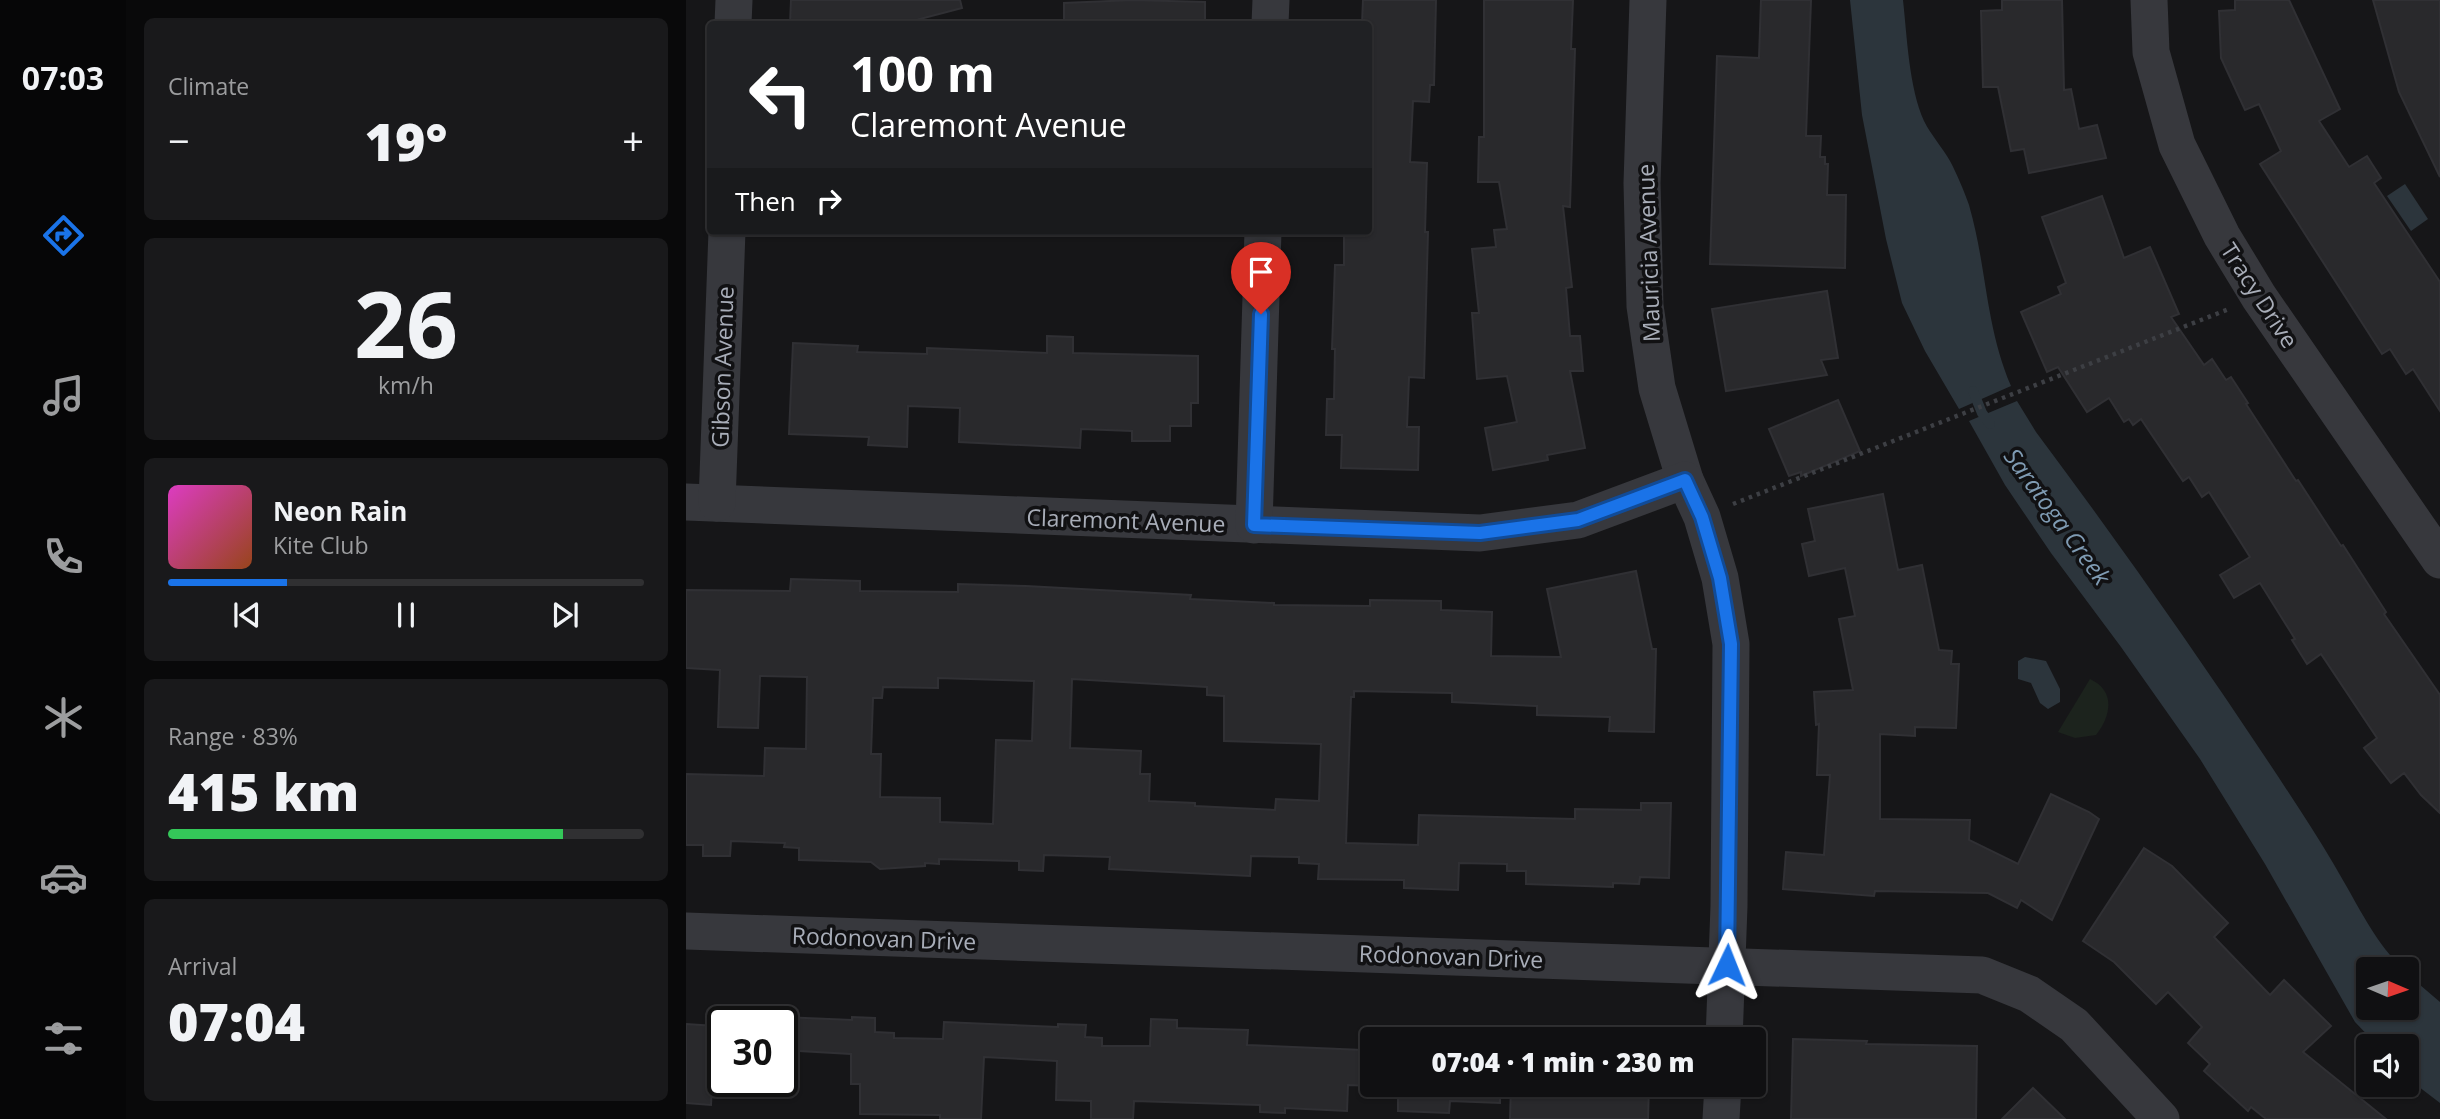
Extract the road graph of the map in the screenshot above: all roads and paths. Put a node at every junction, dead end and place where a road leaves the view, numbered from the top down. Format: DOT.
graph roads {
  1 [pos="734,0"];
  2 [pos="1271,0"];
  3 [pos="1648,0"];
  4 [pos="2148,0"];
  5 [pos="733,21"];
  6 [pos="1270,21"];
  7 [pos="727,235"];
  8 [pos="1263,235"];
  9 [pos="2233,308"];
  10 [pos="1685,480"];
  11 [pos="702,502"];
  12 [pos="1733,504"];
  13 [pos="1254,525"];
  14 [pos="2440,560"];
  15 [pos="686,931"];
  16 [pos="1727,965"];
  17 [pos="1725,1027"];
  18 [pos="1722,1097"];
  19 [pos="1721,1119"];
  20 [pos="2161,1119"];
  1 -- 5 [label="street"];
  2 -- 6 [label="street"];
  3 -- 10 [label="street, Mauricia Avenue"];
  4 -- 14 [label="street, Tracy Drive"];
  7 -- 11 [label="street, Gibson Avenue"];
  8 -- 13 [label="street"];
  9 -- 12 [label="path"];
  10 -- 13 [label="street, Claremont Avenue"];
  10 -- 16 [label="street, Mauricia Avenue"];
  11 -- 13 [label="street, Claremont Avenue"];
  15 -- 16 [label="street, Rodonovan Drive"];
  16 -- 17 [label="street, Mauricia Avenue"];
  16 -- 20 [label="street, Rodonovan Drive"];
  18 -- 19 [label="street"];
}
